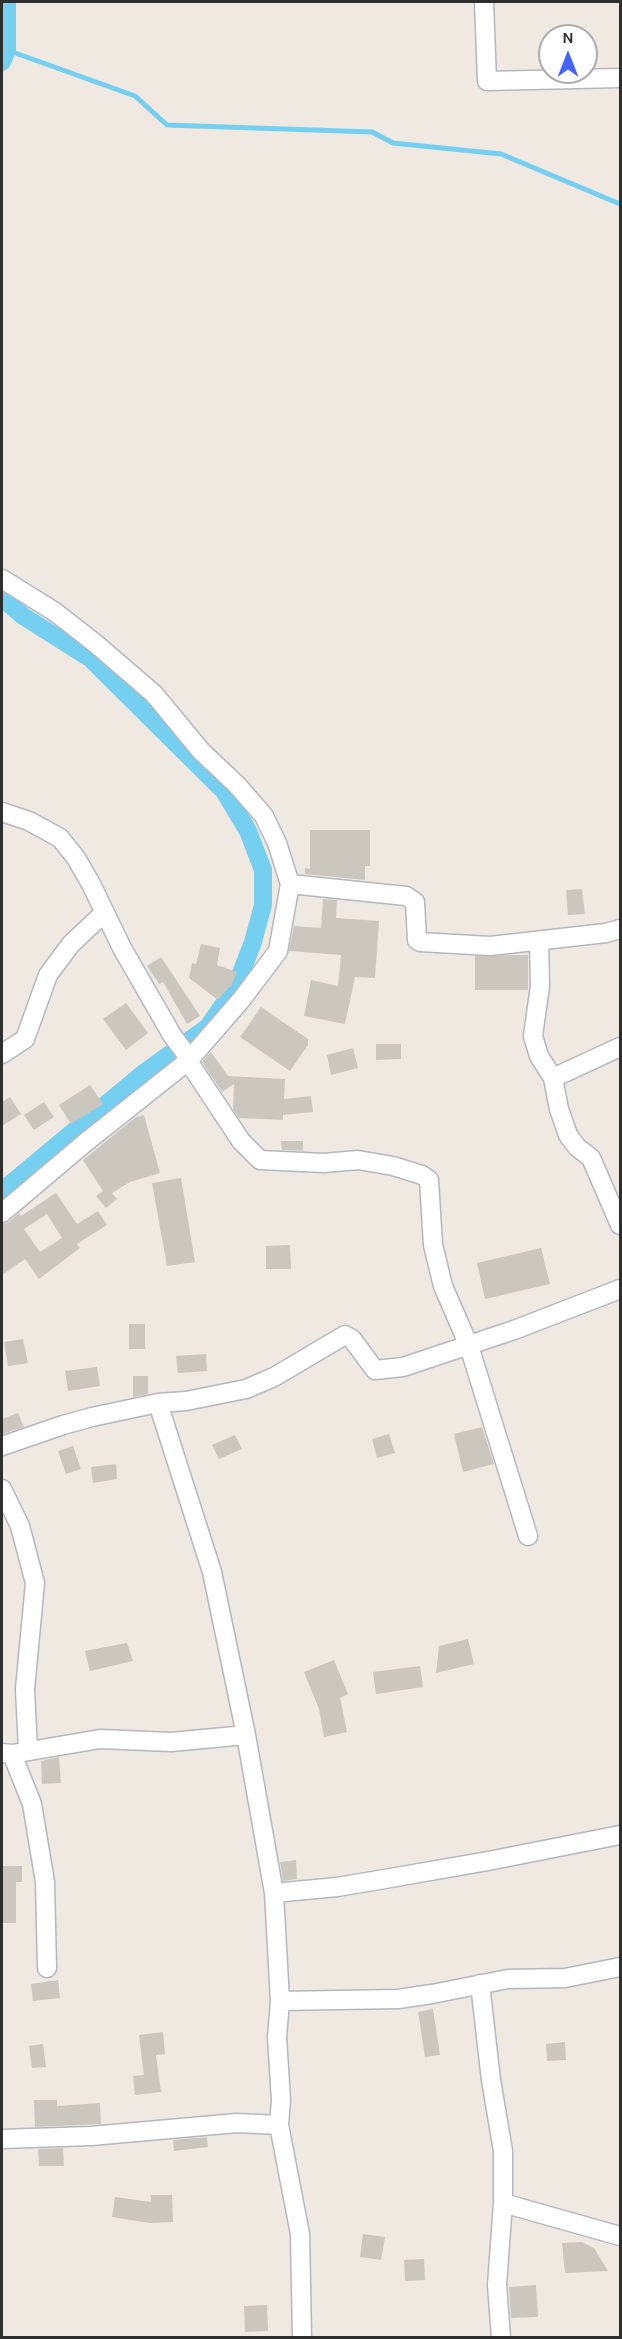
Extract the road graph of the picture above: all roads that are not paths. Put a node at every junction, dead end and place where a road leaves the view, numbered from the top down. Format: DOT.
graph roads {
  1 [pos="484,2"];
  2 [pos="621,78"];
  3 [pos="2,579"];
  4 [pos="2,812"];
  5 [pos="290,884"];
  6 [pos="104,913"];
  7 [pos="621,929"];
  8 [pos="539,941"];
  9 [pos="621,1047"];
  10 [pos="2,1054"];
  11 [pos="187,1058"];
  12 [pos="553,1078"];
  13 [pos="2,1213"];
  14 [pos="621,1226"];
  15 [pos="621,1289"];
  16 [pos="469,1346"];
  17 [pos="158,1403"];
  18 [pos="2,1446"];
  19 [pos="2,1489"];
  20 [pos="528,1536"];
  21 [pos="246,1735"];
  22 [pos="14,1752"];
  23 [pos="621,1835"];
  24 [pos="274,1893"];
  25 [pos="621,1967"];
  26 [pos="47,1968"];
  27 [pos="480,1984"];
  28 [pos="280,2001"];
  29 [pos="279,2125"];
  30 [pos="2,2139"];
  31 [pos="502,2203"];
  32 [pos="621,2236"];
  33 [pos="302,2337"];
  34 [pos="501,2337"];
  1 -- 2 [label="street"];
  3 -- 5 [label="street"];
  4 -- 6 [label="street"];
  5 -- 8 [label="street"];
  5 -- 11 [label="street"];
  6 -- 10 [label="street"];
  6 -- 11 [label="street"];
  7 -- 8 [label="street"];
  8 -- 12 [label="street"];
  9 -- 12 [label="street"];
  11 -- 13 [label="street"];
  11 -- 16 [label="street"];
  12 -- 14 [label="street"];
  15 -- 16 [label="street"];
  16 -- 17 [label="street"];
  16 -- 20 [label="street"];
  17 -- 18 [label="street"];
  17 -- 21 [label="street"];
  19 -- 22 [label="street"];
  21 -- 22 [label="street"];
  21 -- 24 [label="street"];
  22 -- 26 [label="street"];
  23 -- 24 [label="street"];
  24 -- 28 [label="street"];
  25 -- 27 [label="street"];
  27 -- 28 [label="street"];
  27 -- 31 [label="street"];
  28 -- 29 [label="street"];
  29 -- 30 [label="street"];
  29 -- 33 [label="street"];
  31 -- 32 [label="street"];
  31 -- 34 [label="street"];
}
